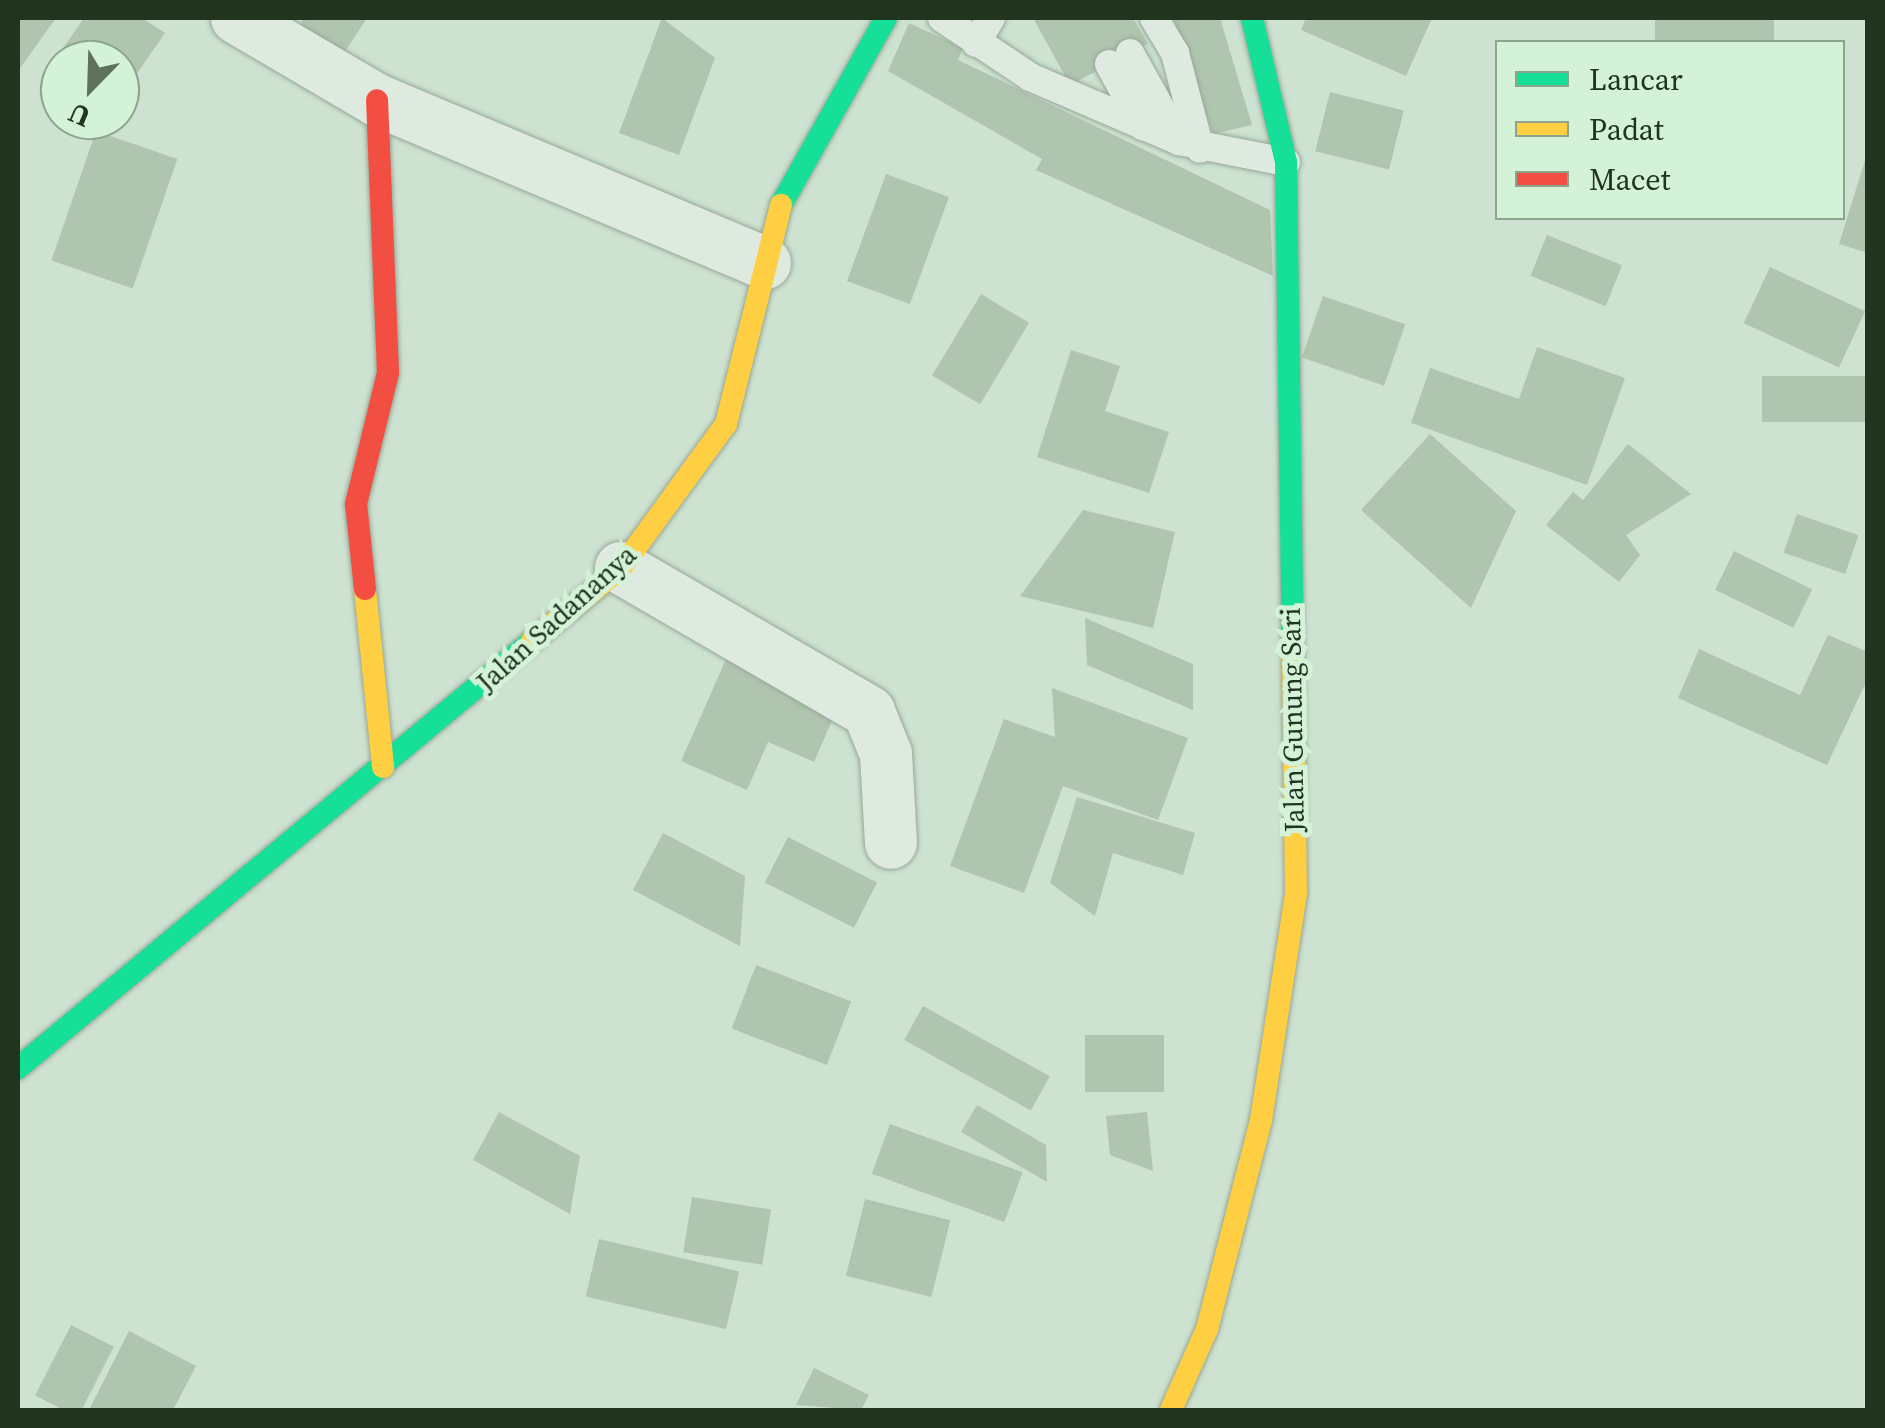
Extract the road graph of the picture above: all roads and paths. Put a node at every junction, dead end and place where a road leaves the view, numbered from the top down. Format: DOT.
graph roads {
  1 [pos="237,18"];
  2 [pos="886,18"];
  3 [pos="942,18"];
  4 [pos="992,18"];
  5 [pos="1154,18"];
  6 [pos="1252,18"];
  7 [pos="976,43"];
  8 [pos="1109,64"];
  9 [pos="377,100"];
  10 [pos="1107,110"];
  11 [pos="1142,126"];
  12 [pos="1189,145"];
  13 [pos="1286,162"];
  14 [pos="765,263"];
  15 [pos="621,568"];
  16 [pos="383,768"];
  17 [pos="891,843"];
  18 [pos="18,1068"];
  19 [pos="1171,1410"];
  1 -- 9 [label="street"];
  2 -- 14 [label="street, Jalan Sadananya"];
  3 -- 7 [label="lane"];
  4 -- 7 [label="lane"];
  5 -- 12 [label="lane"];
  6 -- 13 [label="street, Jalan Gunung Sari"];
  7 -- 10 [label="lane"];
  8 -- 10 [label="lane"];
  8 -- 11 [label="lane"];
  8 -- 12 [label="lane"];
  9 -- 14 [label="street"];
  9 -- 16 [label="street"];
  10 -- 11 [label="lane"];
  11 -- 12 [label="lane"];
  12 -- 13 [label="lane"];
  13 -- 19 [label="street, Jalan Gunung Sari"];
  14 -- 15 [label="street, Jalan Sadananya"];
  15 -- 16 [label="street, Jalan Sadananya"];
  15 -- 17 [label="street"];
  16 -- 18 [label="street, Jalan Sadananya"];
}
